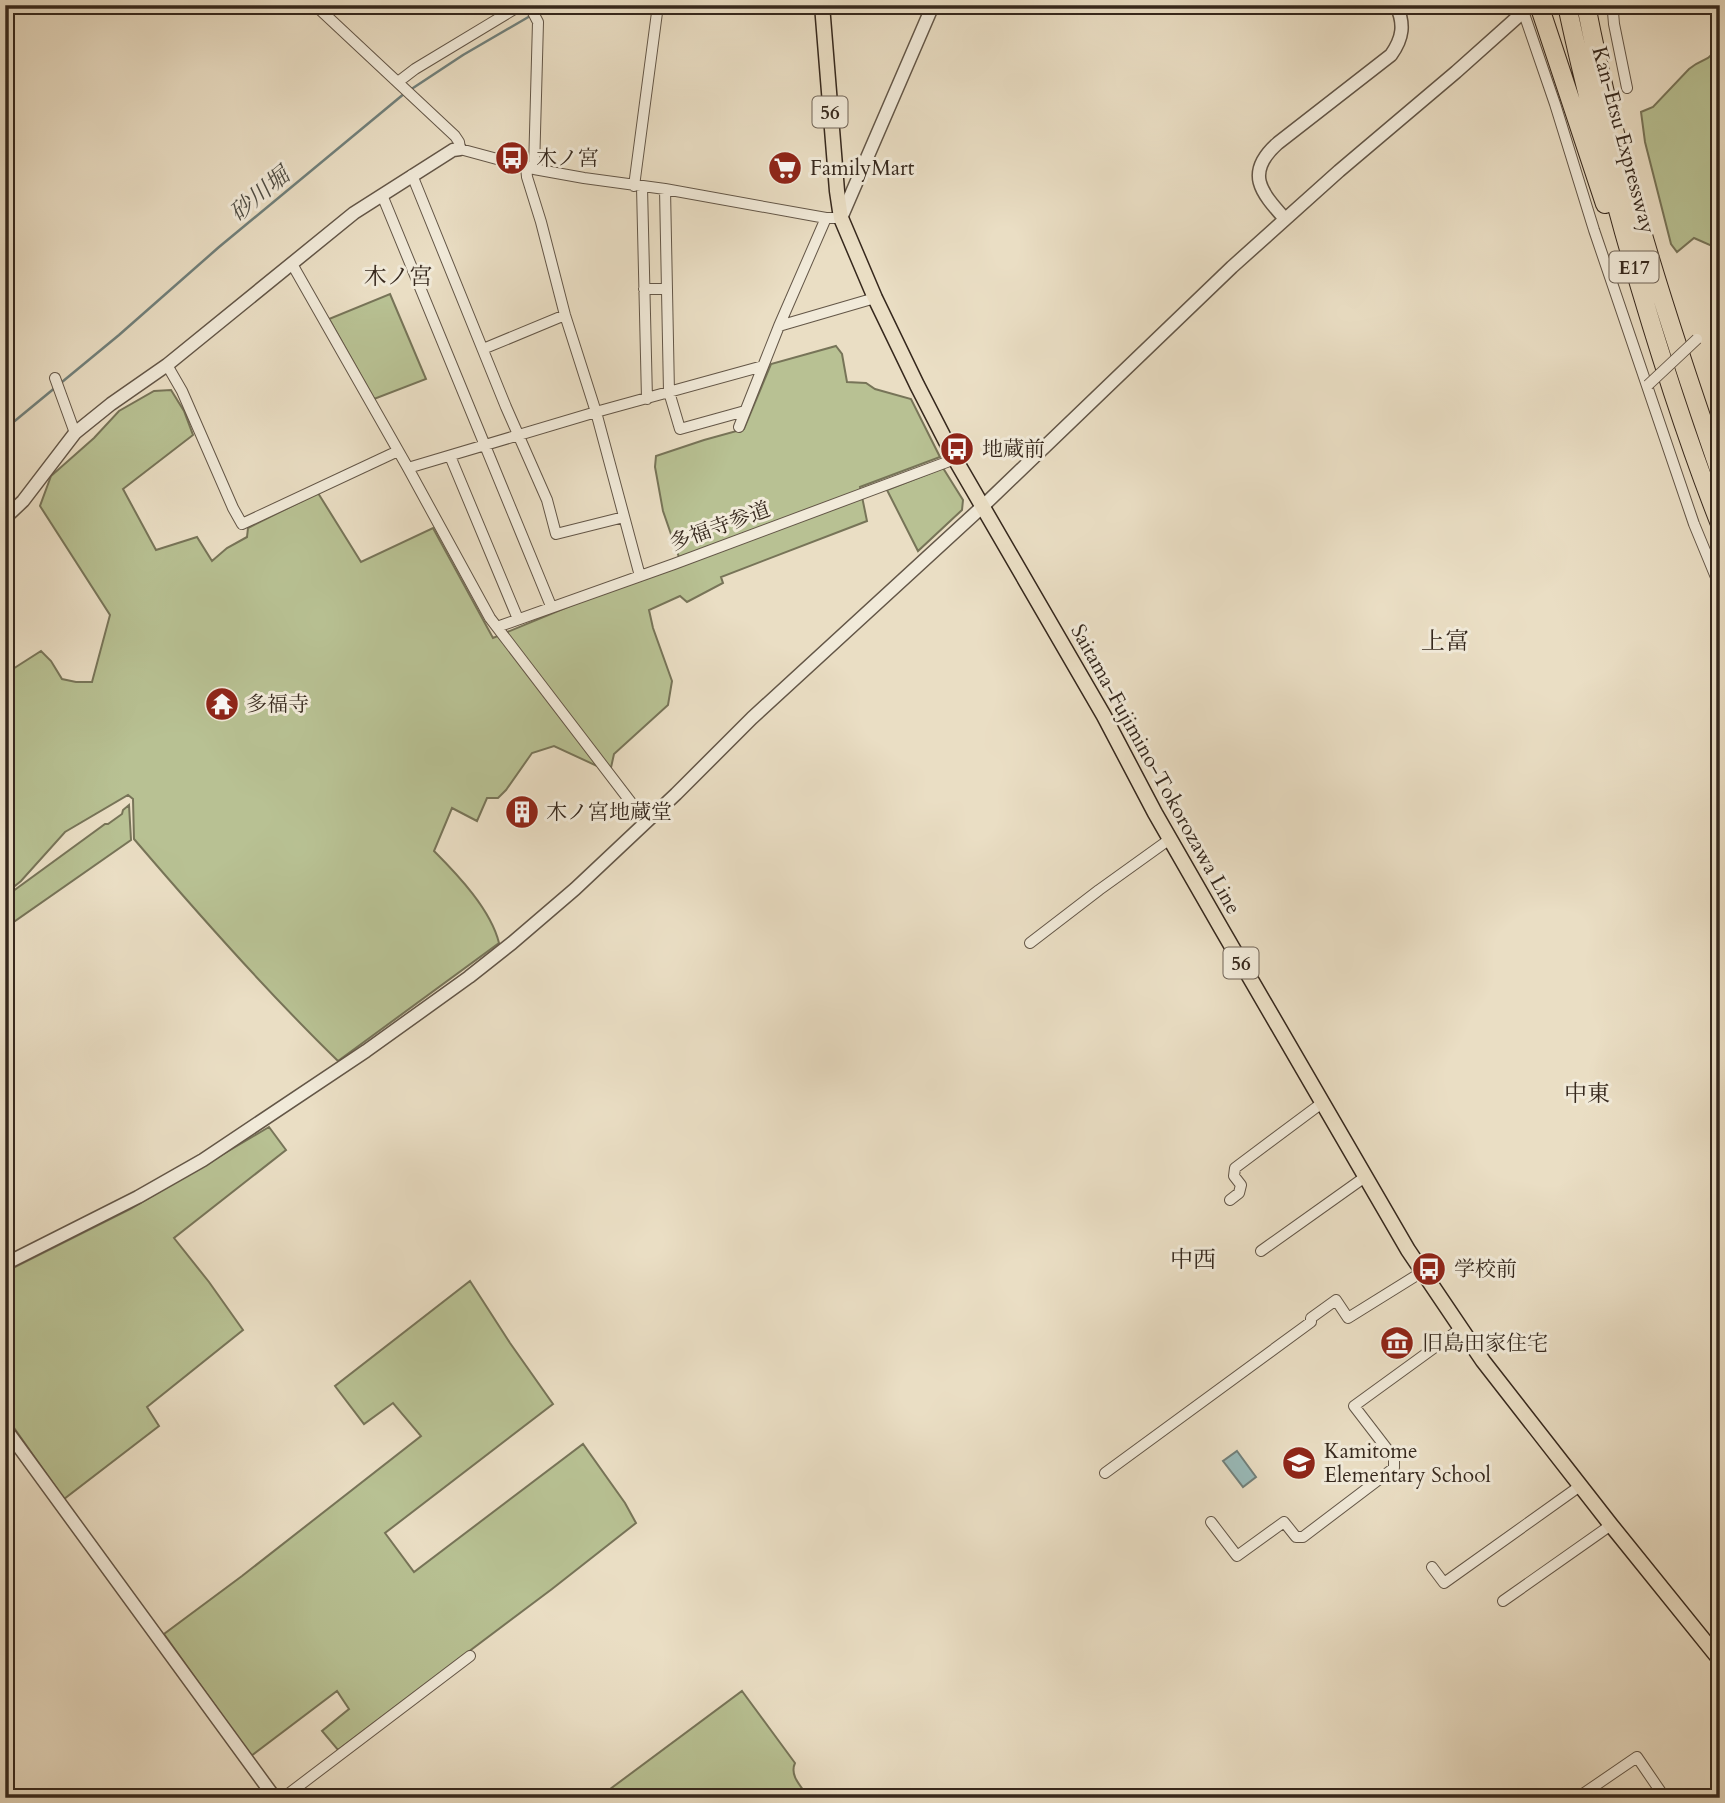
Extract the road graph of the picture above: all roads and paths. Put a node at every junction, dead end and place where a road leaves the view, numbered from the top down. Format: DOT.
graph roads {
  1 [pos="314,5"];
  2 [pos="521,5"];
  3 [pos="528,5"];
  4 [pos="657,5"];
  5 [pos="822,5"];
  6 [pos="933,5"];
  7 [pos="1396,5"];
  8 [pos="1567,5"];
  9 [pos="1586,5"];
  10 [pos="1620,5"];
  11 [pos="1528,7"];
  12 [pos="400,83"];
  13 [pos="1627,88"];
  14 [pos="460,149"];
  15 [pos="530,168"];
  16 [pos="412,175"];
  17 [pos="638,186"];
  18 [pos="665,189"];
  19 [pos="382,195"];
  20 [pos="833,218"];
  21 [pos="1285,219"];
  22 [pos="292,264"];
  23 [pos="644,289"];
  24 [pos="667,289"];
  25 [pos="875,298"];
  26 [pos="565,315"];
  27 [pos="779,326"];
  28 [pos="1654,338"];
  29 [pos="1698,339"];
  30 [pos="483,349"];
  31 [pos="167,365"];
  32 [pos="763,366"];
  33 [pos="55,378"];
  34 [pos="1648,385"];
  35 [pos="668,392"];
  36 [pos="647,399"];
  37 [pos="745,411"];
  38 [pos="596,412"];
  39 [pos="739,427"];
  40 [pos="75,433"];
  41 [pos="518,436"];
  42 [pos="485,446"];
  43 [pos="398,451"];
  44 [pos="450,456"];
  45 [pos="955,459"];
  46 [pos="408,468"];
  47 [pos="1720,472"];
  48 [pos="982,507"];
  49 [pos="624,517"];
  50 [pos="5,518"];
  51 [pos="1720,524"];
  52 [pos="640,576"];
  53 [pos="1720,587"];
  54 [pos="551,606"];
  55 [pos="518,619"];
  56 [pos="497,627"];
  57 [pos="646,822"];
  58 [pos="1170,839"];
  59 [pos="1030,943"];
  60 [pos="1322,1103"];
  61 [pos="1365,1177"];
  62 [pos="1230,1200"];
  63 [pos="1261,1251"];
  64 [pos="5,1264"];
  65 [pos="1422,1272"];
  66 [pos="1460,1329"];
  67 [pos="5,1428"];
  68 [pos="1105,1473"];
  69 [pos="1580,1486"];
  70 [pos="1211,1522"];
  71 [pos="1611,1525"];
  72 [pos="1432,1567"];
  73 [pos="1503,1601"];
  74 [pos="470,1656"];
  75 [pos="1720,1660"];
  76 [pos="275,1798"];
  77 [pos="283,1798"];
  78 [pos="1577,1798"];
  79 [pos="1665,1798"];
  1 -- 12 [label="street"];
  2 -- 12 [label="street"];
  3 -- 15 [label="street"];
  4 -- 17 [label="street"];
  5 -- 20 [label="main road, Saitama-Fujimino-Tokorozawa Line / 56"];
  6 -- 20 [label="street"];
  7 -- 21 [label="street"];
  8 -- 28 [label="highway, Kan-Etsu Expressway / E17"];
  9 -- 47 [label="highway, Kan-Etsu Expressway / E17"];
  10 -- 13 [label="street"];
  11 -- 21 [label="street"];
  11 -- 28 [label="highway"];
  11 -- 34 [label="street"];
  12 -- 14 [label="street"];
  14 -- 15 [label="street"];
  14 -- 16 [label="street"];
  15 -- 17 [label="street"];
  15 -- 26 [label="street"];
  16 -- 19 [label="street"];
  16 -- 30 [label="street"];
  17 -- 18 [label="street"];
  17 -- 23 [label="street"];
  18 -- 20 [label="street"];
  18 -- 24 [label="street"];
  19 -- 22 [label="street"];
  19 -- 42 [label="street"];
  20 -- 25 [label="main road, Saitama-Fujimino-Tokorozawa Line / 56"];
  20 -- 27 [label="street"];
  21 -- 48 [label="street"];
  22 -- 31 [label="street"];
  22 -- 43 [label="street"];
  23 -- 24 [label="street"];
  23 -- 36 [label="street"];
  24 -- 35 [label="street"];
  25 -- 27 [label="street"];
  25 -- 45 [label="main road, Saitama-Fujimino-Tokorozawa Line / 56"];
  26 -- 30 [label="street"];
  26 -- 38 [label="street"];
  27 -- 32 [label="street"];
  28 -- 51 [label="highway, Kan-Etsu Expressway / E17"];
  29 -- 34 [label="street, bridge"];
  30 -- 41 [label="street"];
  31 -- 40 [label="street"];
  31 -- 43 [label="street"];
  32 -- 35 [label="street"];
  32 -- 37 [label="street"];
  33 -- 40 [label="street"];
  34 -- 53 [label="street"];
  35 -- 36 [label="street"];
  35 -- 37 [label="street"];
  36 -- 38 [label="street"];
  37 -- 39 [label="street"];
  38 -- 41 [label="street"];
  38 -- 49 [label="street"];
  40 -- 50 [label="street"];
  41 -- 42 [label="street"];
  41 -- 49 [label="street"];
  42 -- 44 [label="street"];
  42 -- 54 [label="street"];
  43 -- 46 [label="street"];
  44 -- 46 [label="street"];
  44 -- 55 [label="street"];
  45 -- 48 [label="main road, Saitama-Fujimino-Tokorozawa Line / 56"];
  45 -- 52 [label="street, 多福寺参道"];
  46 -- 56 [label="street"];
  48 -- 57 [label="street"];
  48 -- 58 [label="main road, Saitama-Fujimino-Tokorozawa Line / 56"];
  49 -- 52 [label="street"];
  52 -- 54 [label="street, 多福寺参道"];
  54 -- 55 [label="street, 多福寺参道"];
  55 -- 56 [label="street, 多福寺参道"];
  56 -- 57 [label="street"];
  57 -- 64 [label="street"];
  58 -- 59 [label="street"];
  58 -- 60 [label="main road, Saitama-Fujimino-Tokorozawa Line / 56"];
  60 -- 61 [label="main road, Saitama-Fujimino-Tokorozawa Line / 56"];
  60 -- 62 [label="street"];
  61 -- 63 [label="street"];
  61 -- 65 [label="main road, Saitama-Fujimino-Tokorozawa Line / 56"];
  65 -- 66 [label="main road, Saitama-Fujimino-Tokorozawa Line / 56"];
  65 -- 68 [label="street"];
  66 -- 69 [label="main road, Saitama-Fujimino-Tokorozawa Line / 56"];
  66 -- 70 [label="street"];
  67 -- 76 [label="street"];
  69 -- 71 [label="main road, Saitama-Fujimino-Tokorozawa Line / 56"];
  69 -- 72 [label="street"];
  71 -- 73 [label="street"];
  71 -- 75 [label="main road, Saitama-Fujimino-Tokorozawa Line / 56"];
  74 -- 77 [label="street"];
  78 -- 79 [label="street"];
}
